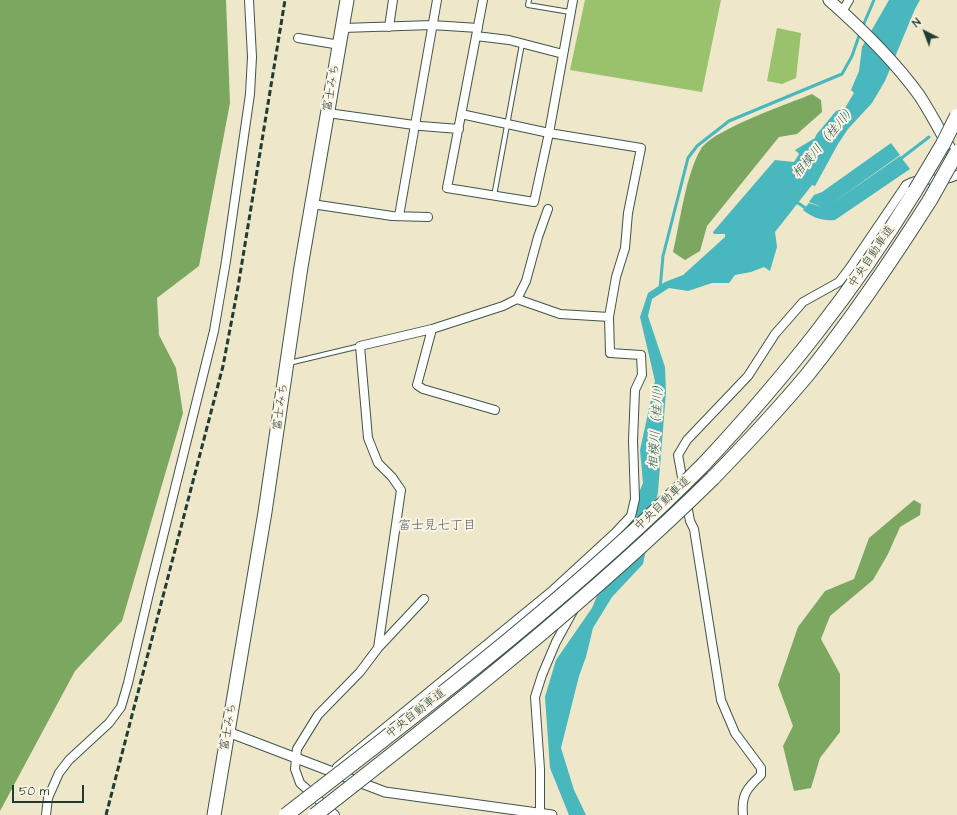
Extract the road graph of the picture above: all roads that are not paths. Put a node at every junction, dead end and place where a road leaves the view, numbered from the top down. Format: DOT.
graph roads {
  1 [pos="249,0"];
  2 [pos="348,0"];
  3 [pos="393,0"];
  4 [pos="437,0"];
  5 [pos="483,0"];
  6 [pos="529,0"];
  7 [pos="572,0"];
  8 [pos="829,0"];
  9 [pos="849,0"];
  10 [pos="570,12"];
  11 [pos="846,15"];
  12 [pos="432,25"];
  13 [pos="388,26"];
  14 [pos="343,28"];
  15 [pos="477,32"];
  16 [pos="298,38"];
  17 [pos="522,43"];
  18 [pos="340,45"];
  19 [pos="563,54"];
  20 [pos="328,113"];
  21 [pos="462,114"];
  22 [pos="957,116"];
  23 [pos="507,123"];
  24 [pos="414,125"];
  25 [pos="459,129"];
  26 [pos="549,133"];
  27 [pos="957,152"];
  28 [pos="957,161"];
  29 [pos="957,174"];
  30 [pos="494,196"];
  31 [pos="312,204"];
  32 [pos="548,209"];
  33 [pos="399,216"];
  34 [pos="428,217"];
  35 [pos="517,300"];
  36 [pos="609,317"];
  37 [pos="432,329"];
  38 [pos="360,346"];
  39 [pos="287,364"];
  40 [pos="495,410"];
  41 [pos="615,533"];
  42 [pos="424,599"];
  43 [pos="378,648"];
  44 [pos="228,732"];
  45 [pos="296,758"];
  46 [pos="332,771"];
  47 [pos="536,814"];
  48 [pos="46,815"];
  49 [pos="214,815"];
  50 [pos="286,815"];
  51 [pos="315,815"];
  52 [pos="334,815"];
  53 [pos="552,815"];
  54 [pos="743,815"];
  1 -- 48 [label="street"];
  2 -- 14 [label="highway, 富士みち"];
  3 -- 13 [label="street"];
  4 -- 12 [label="street"];
  5 -- 15 [label="street"];
  6 -- 10 [label="lane"];
  7 -- 10 [label="street"];
  8 -- 11 [label="main road"];
  9 -- 11 [label="street"];
  10 -- 19 [label="street"];
  11 -- 28 [label="main road"];
  12 -- 13 [label="street"];
  12 -- 15 [label="street"];
  12 -- 24 [label="street"];
  13 -- 14 [label="street"];
  14 -- 18 [label="highway, 富士みち"];
  15 -- 17 [label="street"];
  15 -- 21 [label="street"];
  16 -- 18 [label="street"];
  17 -- 19 [label="street"];
  17 -- 23 [label="lane"];
  18 -- 20 [label="highway, 富士みち"];
  19 -- 26 [label="street"];
  20 -- 24 [label="street"];
  20 -- 31 [label="highway, 富士みち"];
  21 -- 23 [label="street"];
  21 -- 25 [label="street"];
  22 -- 50 [label="highway, 中央自動車道, bridge"];
  23 -- 26 [label="street"];
  23 -- 30 [label="lane"];
  24 -- 25 [label="street"];
  24 -- 33 [label="street"];
  25 -- 30 [label="street"];
  26 -- 30 [label="street"];
  26 -- 36 [label="street"];
  27 -- 51 [label="highway, 中央自動車道, bridge"];
  29 -- 54 [label="street"];
  31 -- 33 [label="street"];
  31 -- 39 [label="highway, 富士みち"];
  32 -- 35 [label="street"];
  33 -- 34 [label="street"];
  35 -- 36 [label="street"];
  35 -- 37 [label="street"];
  36 -- 41 [label="street"];
  37 -- 38 [label="street"];
  37 -- 40 [label="street"];
  38 -- 39 [label="lane"];
  38 -- 43 [label="street"];
  39 -- 44 [label="highway, 富士みち"];
  41 -- 46 [label="street"];
  41 -- 47 [label="street"];
  42 -- 43 [label="street"];
  43 -- 45 [label="street"];
  44 -- 45 [label="street"];
  44 -- 49 [label="highway, 富士みち"];
  45 -- 46 [label="street"];
  45 -- 52 [label="street"];
  46 -- 47 [label="street"];
  47 -- 53 [label="street"];
}
